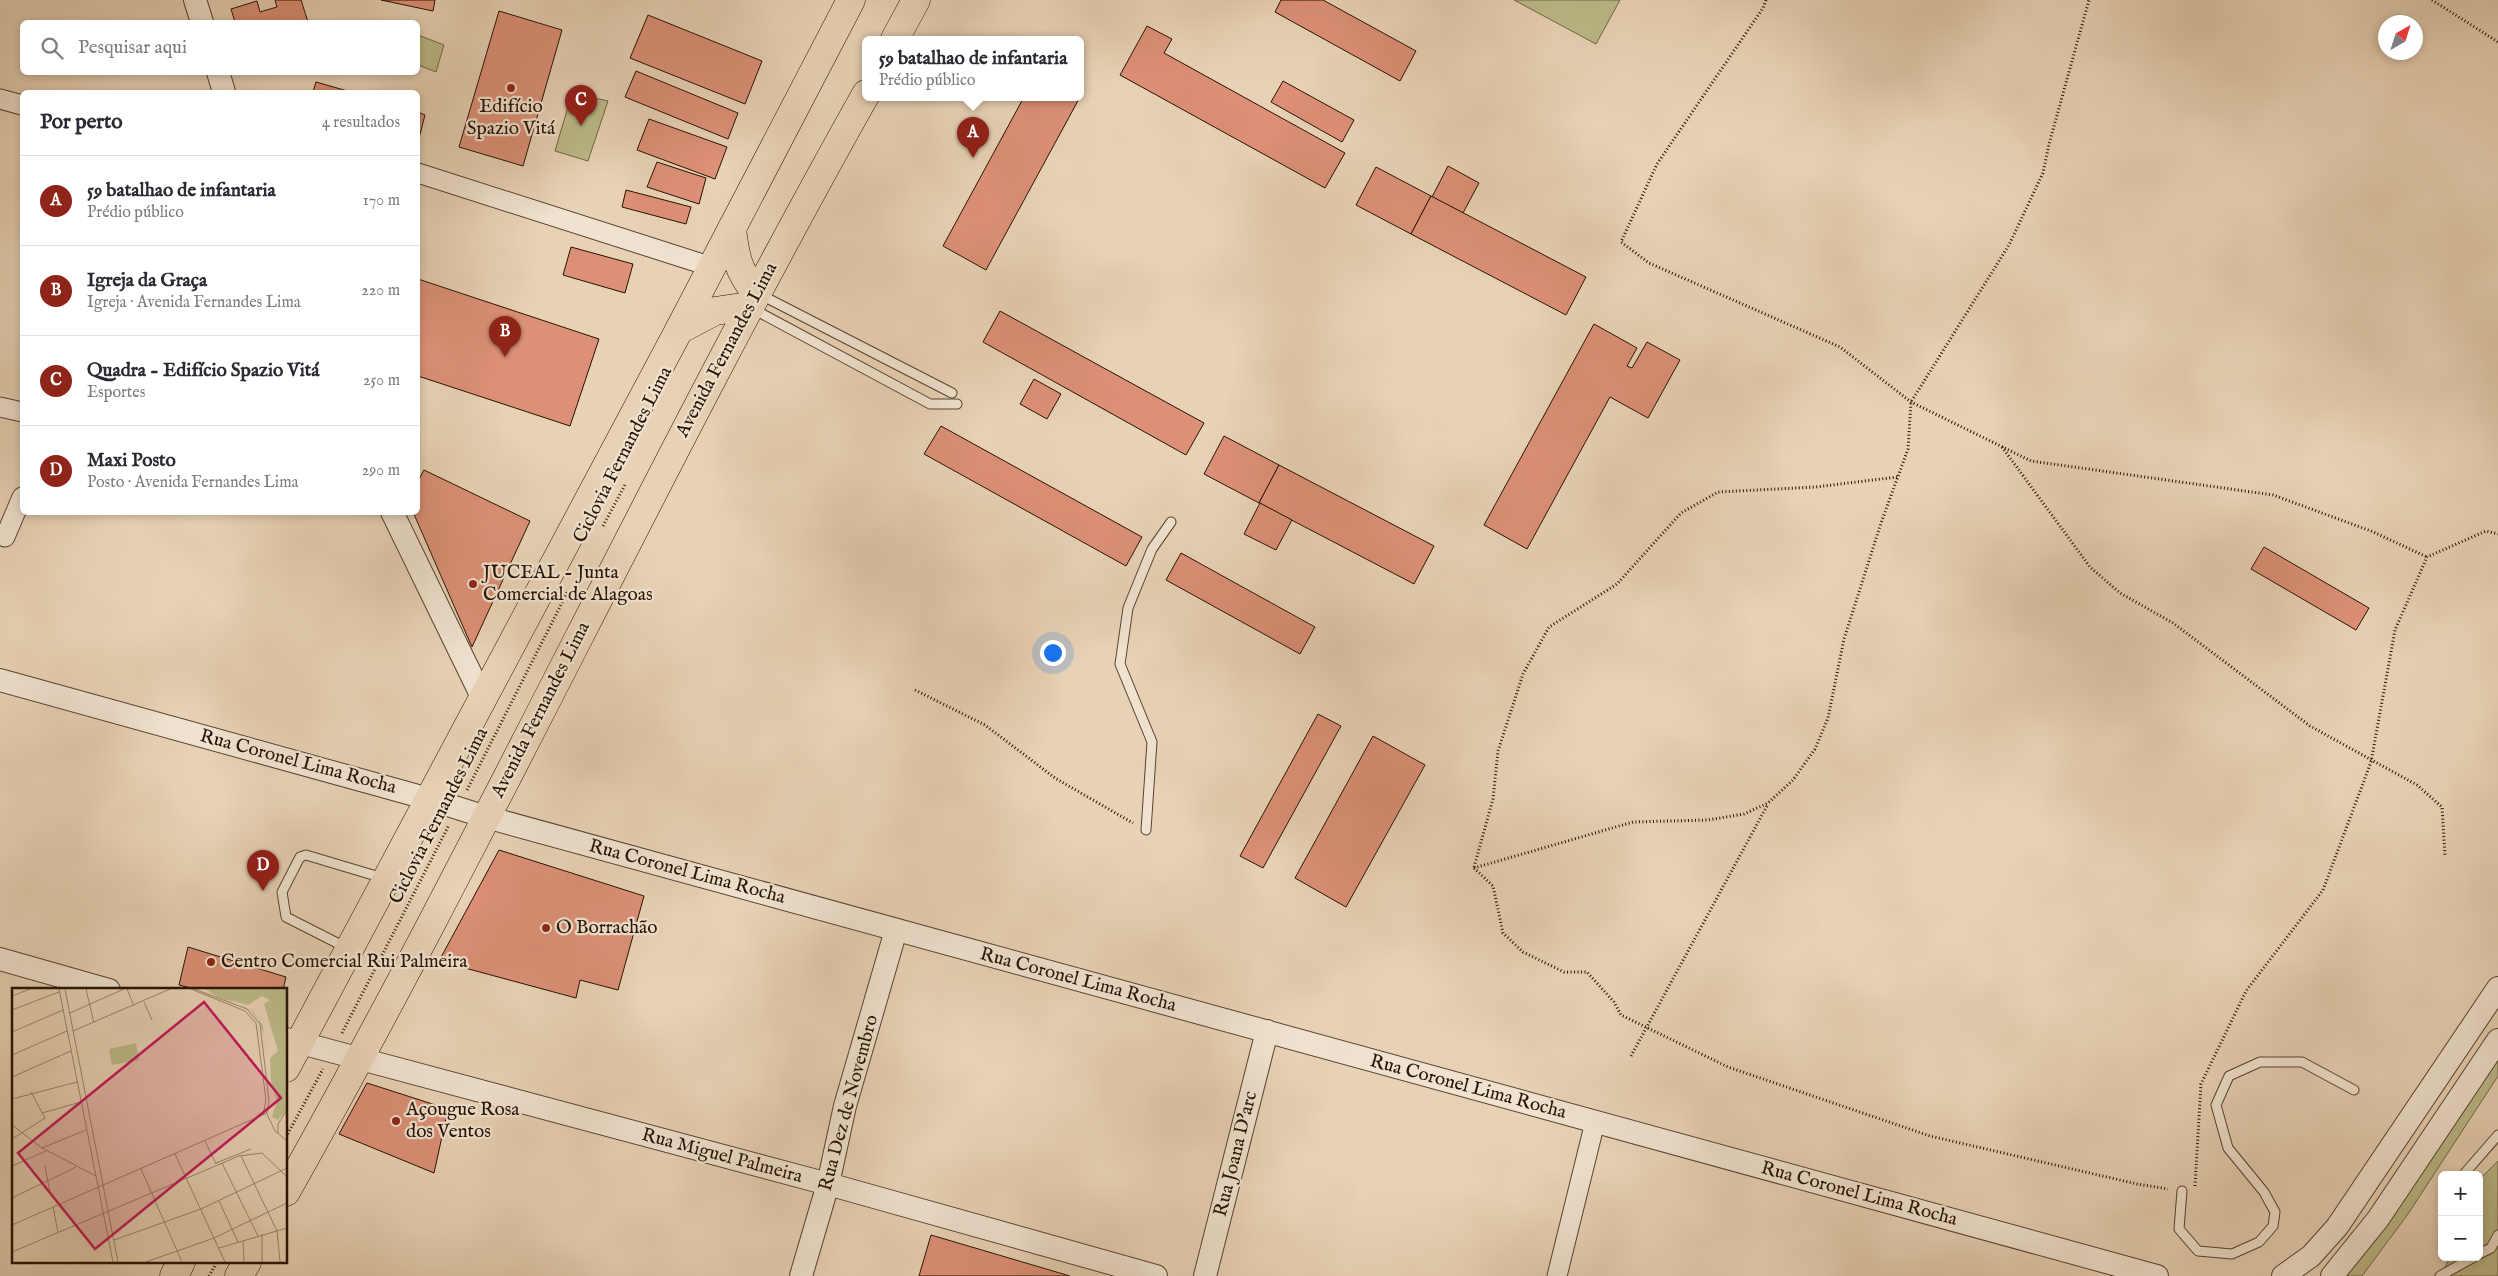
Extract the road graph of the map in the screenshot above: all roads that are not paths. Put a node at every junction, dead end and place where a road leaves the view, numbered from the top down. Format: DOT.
graph roads {
  1 [pos="195,0"];
  2 [pos="916,0"];
  3 [pos="846,1"];
  4 [pos="201,20"];
  5 [pos="897,36"];
  6 [pos="219,75"];
  7 [pos="223,90"];
  8 [pos="0,99"];
  9 [pos="862,101"];
  10 [pos="20,104"];
  11 [pos="420,174"];
  12 [pos="732,228"];
  13 [pos="712,267"];
  14 [pos="753,300"];
  15 [pos="679,330"];
  16 [pos="952,393"];
  17 [pos="957,404"];
  18 [pos="0,407"];
  19 [pos="20,412"];
  20 [pos="20,502"];
  21 [pos="393,515"];
  22 [pos="1171,522"];
  23 [pos="5,536"];
  24 [pos="0,680"];
  25 [pos="482,697"];
  26 [pos="429,798"];
  27 [pos="486,817"];
  28 [pos="1146,830"];
  29 [pos="386,879"];
  30 [pos="896,930"];
  31 [pos="349,949"];
  32 [pos="0,959"];
  33 [pos="102,988"];
  34 [pos="2498,988"];
  35 [pos="1267,1031"];
  36 [pos="2498,1040"];
  37 [pos="293,1041"];
  38 [pos="361,1058"];
  39 [pos="288,1060"];
  40 [pos="2354,1090"];
  41 [pos="1595,1122"];
  42 [pos="2498,1135"];
  43 [pos="2467,1171"];
  44 [pos="828,1184"];
  45 [pos="288,1188"];
  46 [pos="2182,1191"];
  47 [pos="2498,1235"];
  48 [pos="2483,1252"];
  49 [pos="2467,1261"];
  50 [pos="180,1264"];
  51 [pos="246,1264"];
  52 [pos="174,1276"];
  53 [pos="239,1276"];
  54 [pos="801,1276"];
  55 [pos="1156,1276"];
  56 [pos="1205,1276"];
  57 [pos="1557,1276"];
  58 [pos="2157,1276"];
  59 [pos="2283,1276"];
  60 [pos="2332,1276"];
  61 [pos="2440,1276"];
  1 -- 4 [label="street"];
  2 -- 5 [label="highway"];
  3 -- 12 [label="highway"];
  6 -- 7 [label="street"];
  8 -- 10 [label="street"];
  9 -- 14 [label="highway, Avenida Fernandes Lima"];
  11 -- 13 [label="street"];
  12 -- 13 [label="highway"];
  12 -- 14 [label="highway"];
  13 -- 15 [label="highway"];
  14 -- 15 [label="highway"];
  14 -- 16 [label="lane"];
  14 -- 17 [label="lane"];
  14 -- 27 [label="highway, Avenida Fernandes Lima"];
  15 -- 25 [label="highway"];
  18 -- 19 [label="street"];
  20 -- 23 [label="street"];
  21 -- 25 [label="street"];
  22 -- 28 [label="lane"];
  24 -- 26 [label="street, Rua Coronel Lima Rocha"];
  25 -- 26 [label="highway"];
  26 -- 27 [label="street, Rua Coronel Lima Rocha"];
  26 -- 29 [label="highway"];
  27 -- 30 [label="street, Rua Coronel Lima Rocha"];
  27 -- 38 [label="highway, Avenida Fernandes Lima"];
  29 -- 31 [label="highway"];
  29 -- 31 [label="lane"];
  30 -- 35 [label="street, Rua Coronel Lima Rocha"];
  30 -- 44 [label="street, Rua Dez de Novembro"];
  31 -- 37 [label="highway"];
  32 -- 33 [label="street"];
  34 -- 59 [label="street"];
  35 -- 41 [label="street, Rua Coronel Lima Rocha"];
  35 -- 56 [label="street, Rua Joana D'arc"];
  36 -- 60 [label="street"];
  37 -- 38 [label="street, Rua Miguel Palmeira"];
  37 -- 39 [label="highway"];
  38 -- 44 [label="street, Rua Miguel Palmeira"];
  38 -- 45 [label="highway, Avenida Fernandes Lima"];
  40 -- 46 [label="lane"];
  41 -- 57 [label="street"];
  41 -- 58 [label="street, Rua Coronel Lima Rocha"];
  42 -- 43 [label="lane"];
  44 -- 54 [label="street, Rua Dez de Novembro"];
  44 -- 55 [label="street, Rua Miguel Palmeira"];
  47 -- 48 [label="lane"];
  49 -- 61 [label="lane"];
  50 -- 52 [label="highway"];
  51 -- 53 [label="highway"];
}
